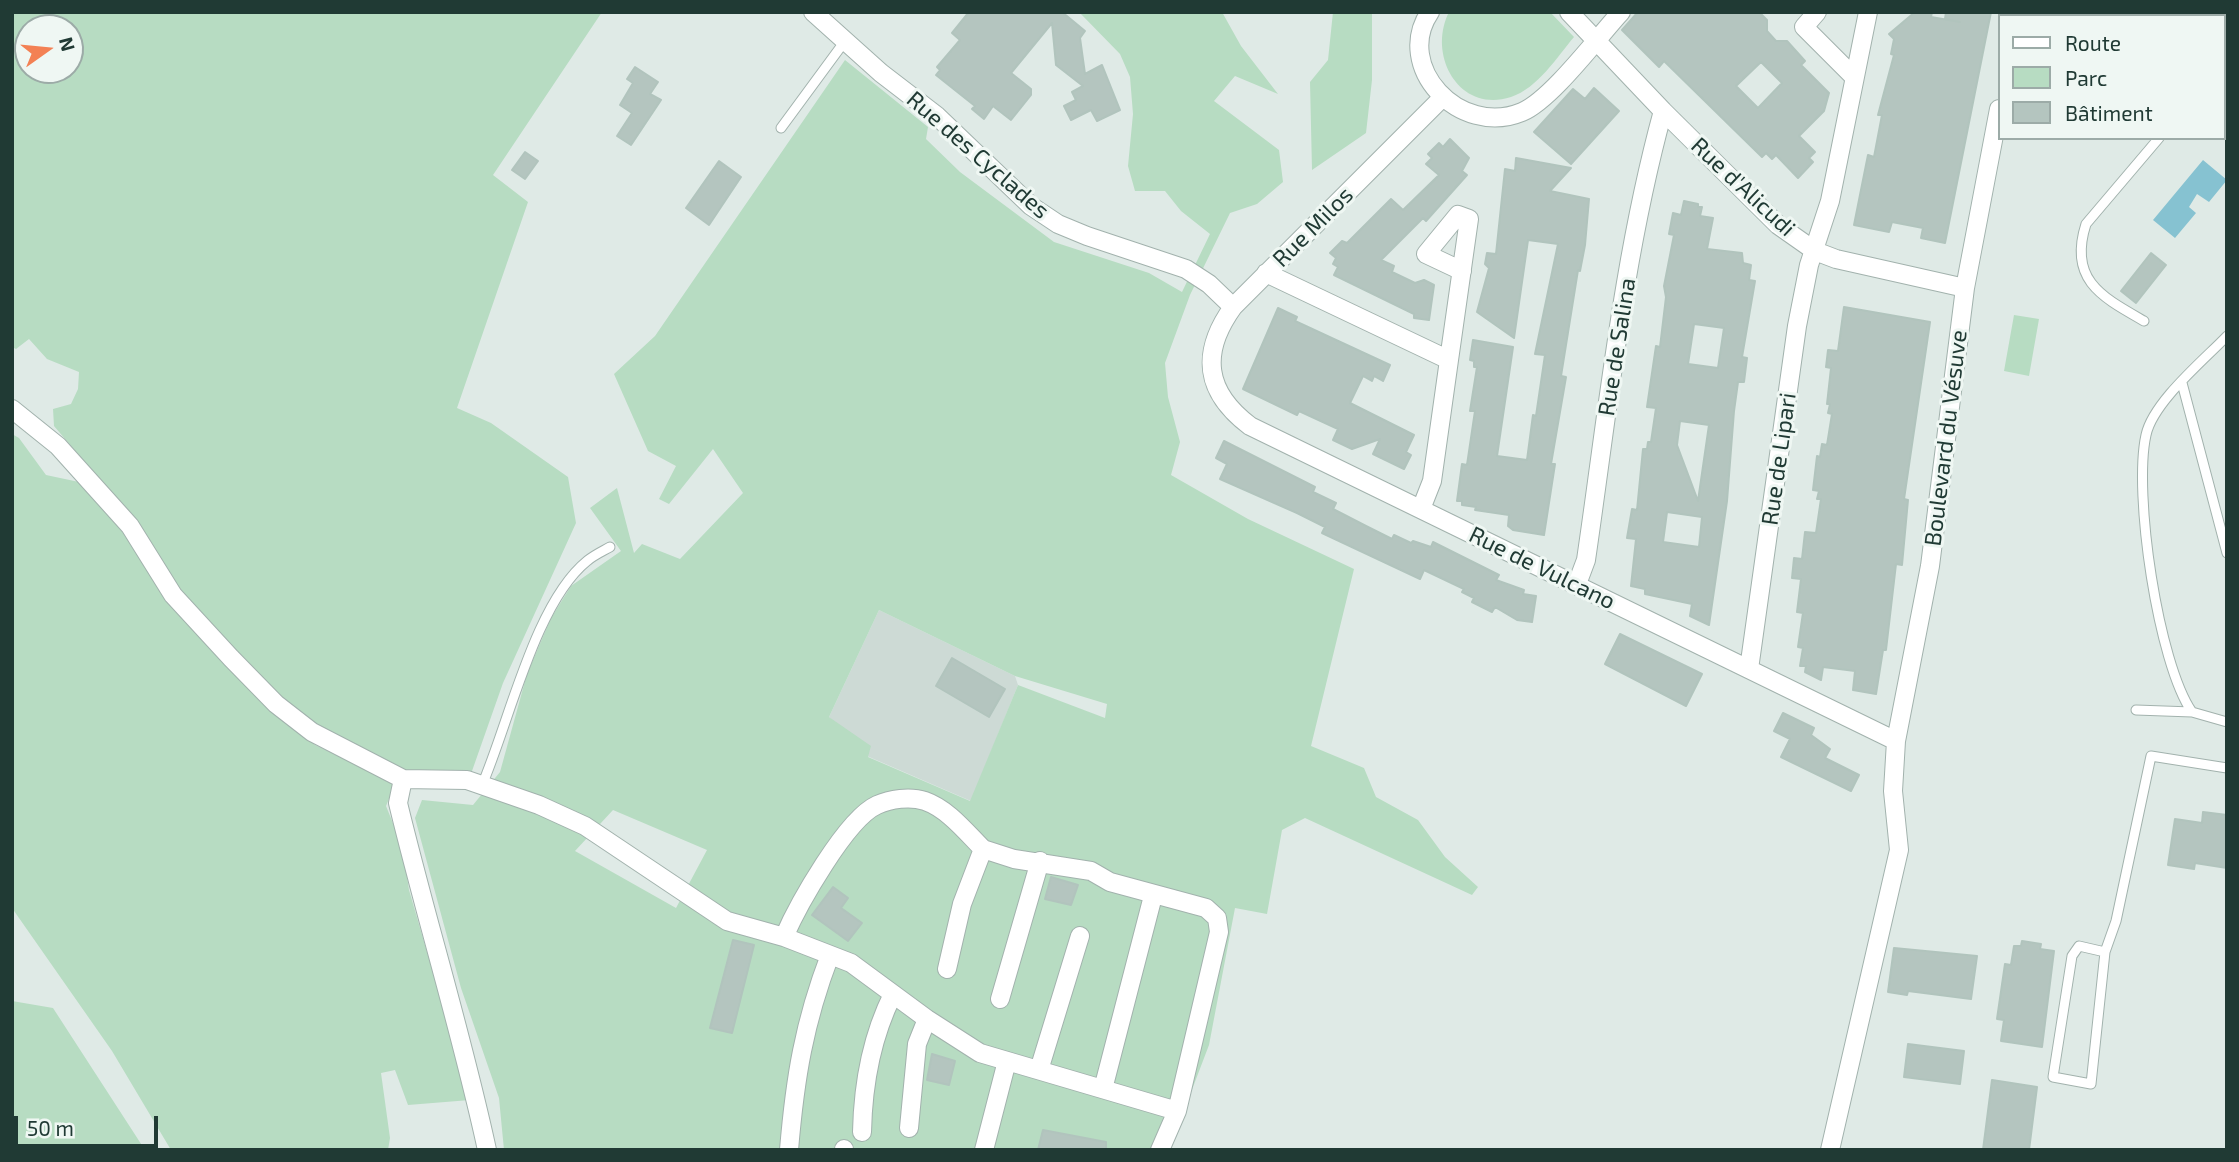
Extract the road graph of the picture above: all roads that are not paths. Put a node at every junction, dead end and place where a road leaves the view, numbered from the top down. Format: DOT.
graph roads {
  1 [pos="813,12"];
  2 [pos="1430,12"];
  3 [pos="1569,12"];
  4 [pos="1620,12"];
  5 [pos="1817,12"];
  6 [pos="1868,12"];
  7 [pos="1597,39"];
  8 [pos="845,41"];
  9 [pos="1854,77"];
  10 [pos="1442,98"];
  11 [pos="1663,111"];
  12 [pos="1997,120"];
  13 [pos="781,128"];
  14 [pos="2157,140"];
  15 [pos="1815,251"];
  16 [pos="1462,271"];
  17 [pos="1266,273"];
  18 [pos="1965,288"];
  19 [pos="1233,307"];
  20 [pos="2144,321"];
  21 [pos="2227,336"];
  22 [pos="1449,360"];
  23 [pos="1212,371"];
  24 [pos="2182,383"];
  25 [pos="12,409"];
  26 [pos="1421,509"];
  27 [pos="610,547"];
  28 [pos="2227,553"];
  29 [pos="1577,584"];
  30 [pos="1749,668"];
  31 [pos="2136,710"];
  32 [pos="2192,712"];
  33 [pos="2227,722"];
  34 [pos="1896,741"];
  35 [pos="2227,768"];
  36 [pos="403,779"];
  37 [pos="482,785"];
  38 [pos="983,849"];
  39 [pos="1040,861"];
  40 [pos="1153,896"];
  41 [pos="1080,936"];
  42 [pos="784,937"];
  43 [pos="2105,952"];
  44 [pos="830,955"];
  45 [pos="947,969"];
  46 [pos="893,994"];
  47 [pos="1000,999"];
  48 [pos="927,1019"];
  49 [pos="1007,1061"];
  50 [pos="1040,1070"];
  51 [pos="1103,1089"];
  52 [pos="1177,1111"];
  53 [pos="909,1128"];
  54 [pos="862,1132"];
  55 [pos="487,1150"];
  56 [pos="789,1150"];
  57 [pos="984,1150"];
  58 [pos="1160,1150"];
  59 [pos="1830,1150"];
  1 -- 8 [label="street, Rue des Cyclades"];
  2 -- 10 [label="street"];
  3 -- 7 [label="street, Rue d'Alicudi"];
  4 -- 7 [label="street"];
  5 -- 9 [label="street"];
  6 -- 9 [label="street, Rue de Lipari"];
  7 -- 10 [label="street"];
  7 -- 11 [label="street, Rue d'Alicudi"];
  8 -- 13 [label="lane"];
  8 -- 19 [label="street, Rue des Cyclades"];
  9 -- 15 [label="street, Rue de Lipari"];
  10 -- 17 [label="street, Rue Milos"];
  11 -- 15 [label="street, Rue d'Alicudi"];
  11 -- 29 [label="street, Rue de Salina"];
  12 -- 18 [label="street, Boulevard du Vésuve"];
  14 -- 20 [label="lane"];
  15 -- 18 [label="street, Rue d'Alicudi"];
  15 -- 30 [label="street, Rue de Lipari"];
  16 -- 22 [label="street"];
  17 -- 19 [label="street, Rue Milos"];
  17 -- 22 [label="street"];
  18 -- 34 [label="street, Boulevard du Vésuve"];
  19 -- 23 [label="street, Rue Milos"];
  21 -- 24 [label="lane"];
  22 -- 26 [label="street"];
  23 -- 26 [label="street, Rue de Vulcano"];
  24 -- 28 [label="lane"];
  24 -- 32 [label="lane"];
  25 -- 36 [label="street"];
  26 -- 29 [label="street, Rue de Vulcano"];
  27 -- 37 [label="lane"];
  29 -- 30 [label="street, Rue de Vulcano"];
  30 -- 34 [label="street, Rue de Vulcano"];
  31 -- 32 [label="lane"];
  32 -- 33 [label="lane"];
  34 -- 59 [label="street, Boulevard du Vésuve"];
  35 -- 43 [label="lane"];
  36 -- 37 [label="street"];
  36 -- 55 [label="street"];
  37 -- 42 [label="street"];
  38 -- 39 [label="street"];
  38 -- 42 [label="street"];
  38 -- 45 [label="street"];
  39 -- 40 [label="street"];
  39 -- 47 [label="street"];
  40 -- 51 [label="street"];
  40 -- 52 [label="street"];
  41 -- 50 [label="street"];
  42 -- 44 [label="street"];
  43 -- 43 [label="lane"];
  44 -- 46 [label="street"];
  44 -- 56 [label="street"];
  46 -- 48 [label="street"];
  46 -- 54 [label="street"];
  48 -- 49 [label="street"];
  48 -- 53 [label="street"];
  49 -- 50 [label="street"];
  49 -- 57 [label="street"];
  50 -- 51 [label="street"];
  51 -- 52 [label="street"];
  52 -- 58 [label="street"];
}
